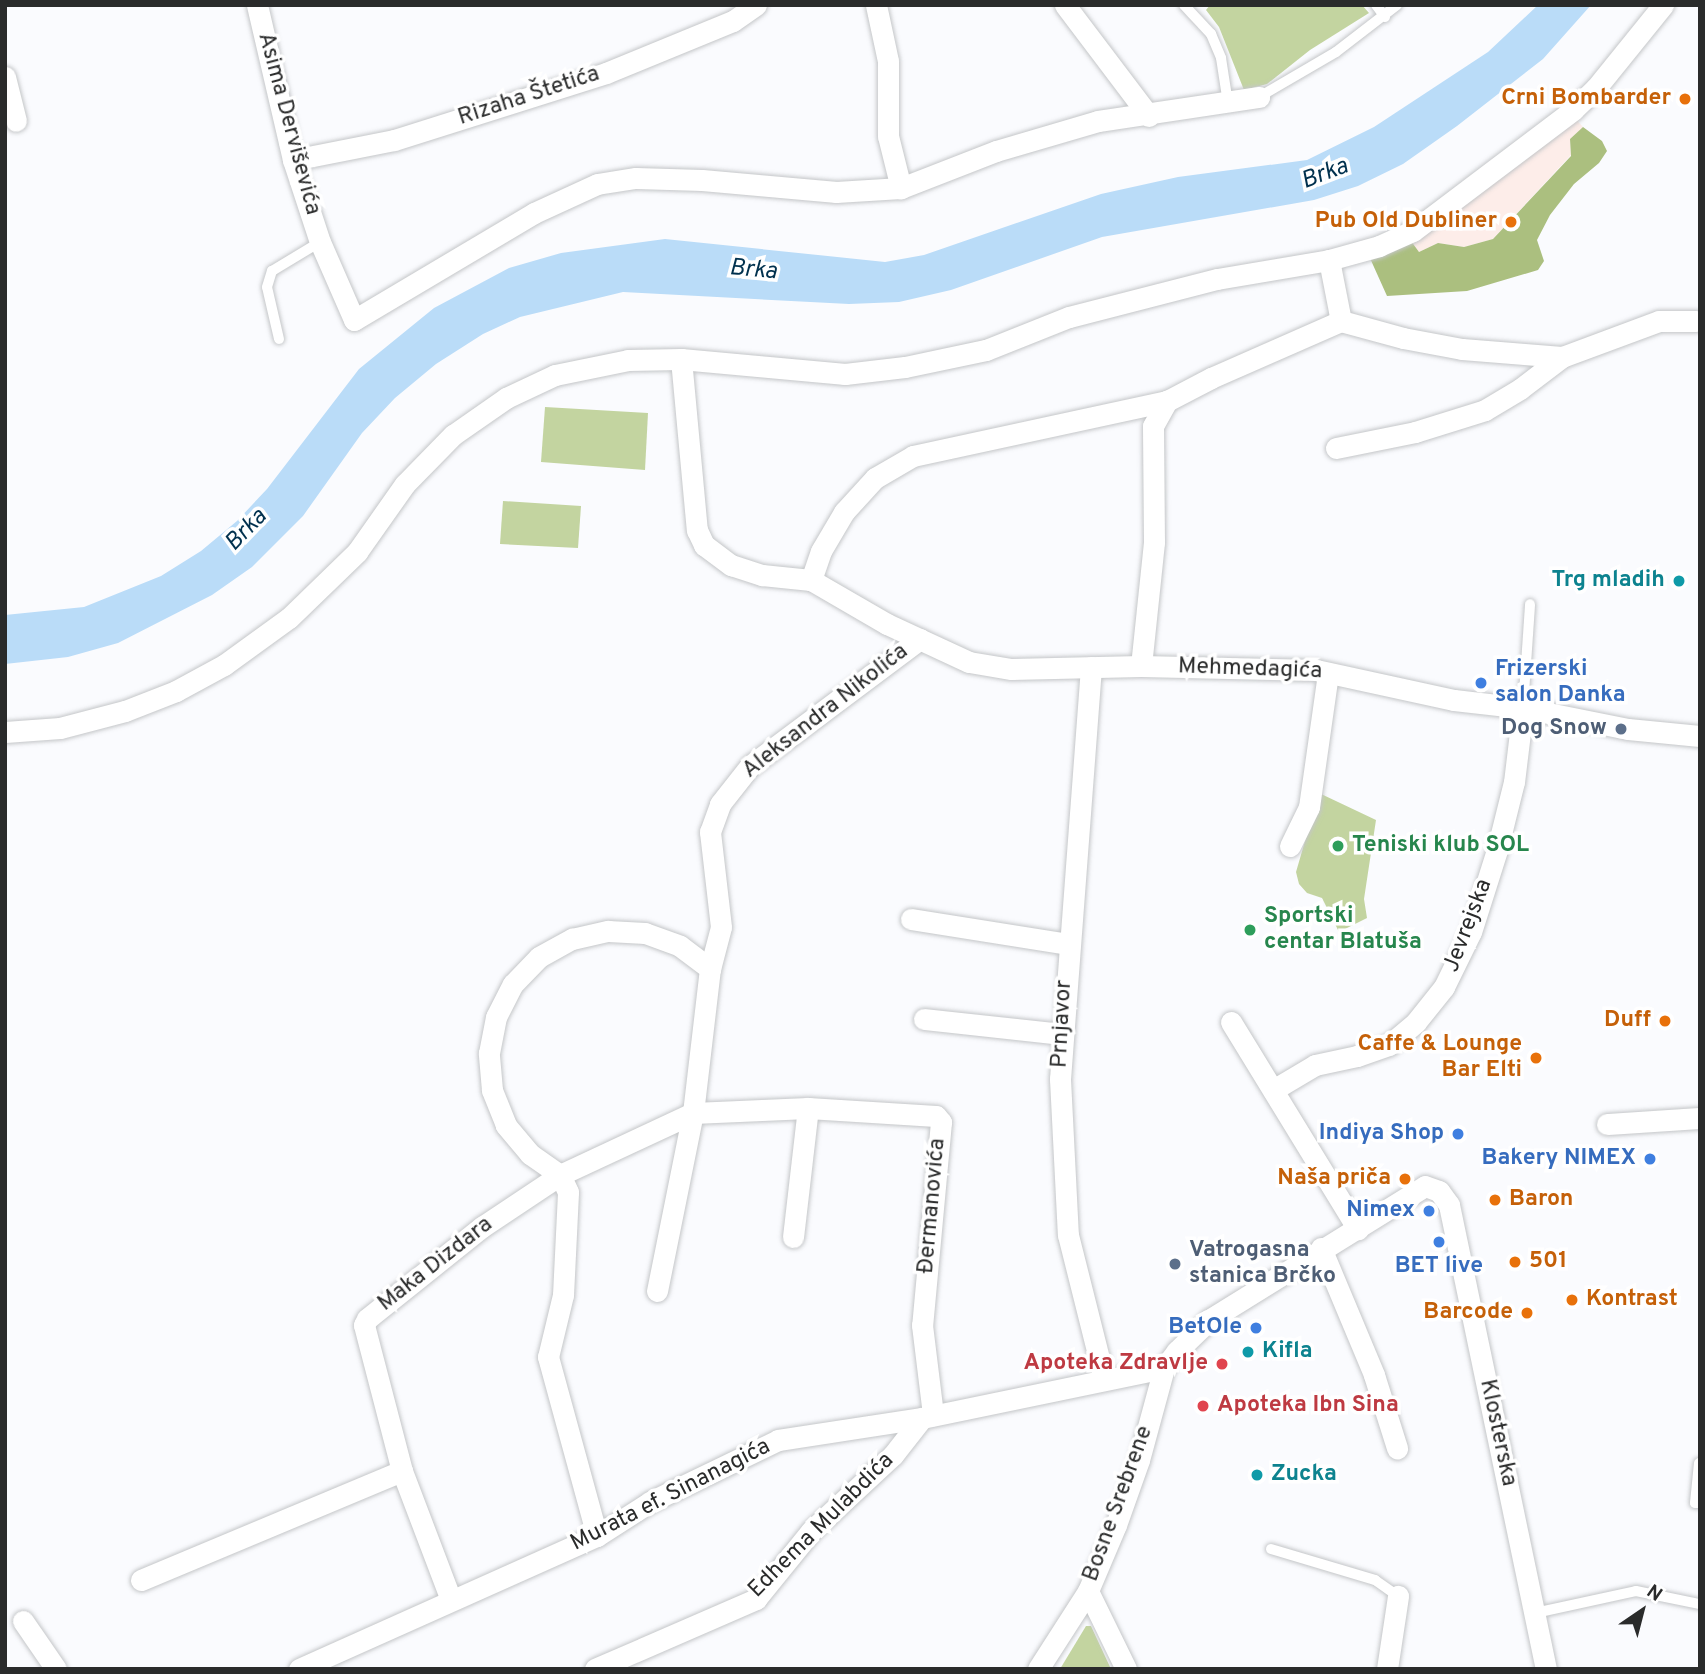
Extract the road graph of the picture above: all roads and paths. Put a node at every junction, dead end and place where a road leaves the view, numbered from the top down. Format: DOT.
graph roads {
  1 [pos="257,5"];
  2 [pos="755,5"];
  3 [pos="876,5"];
  4 [pos="1065,5"];
  5 [pos="1184,5"];
  6 [pos="1376,5"];
  7 [pos="1397,5"];
  8 [pos="1663,5"];
  9 [pos="1385,17"];
  10 [pos="5,76"];
  11 [pos="1259,97"];
  12 [pos="1227,103"];
  13 [pos="1149,116"];
  14 [pos="16,121"];
  15 [pos="293,160"];
  16 [pos="901,188"];
  17 [pos="320,242"];
  18 [pos="1329,260"];
  19 [pos="1341,321"];
  20 [pos="1696,321"];
  21 [pos="279,339"];
  22 [pos="1562,357"];
  23 [pos="681,359"];
  24 [pos="1167,401"];
  25 [pos="1336,448"];
  26 [pos="811,580"];
  27 [pos="1530,604"];
  28 [pos="920,639"];
  29 [pos="1141,666"];
  30 [pos="1091,667"];
  31 [pos="1328,673"];
  32 [pos="1523,708"];
  33 [pos="5,733"];
  34 [pos="1700,736"];
  35 [pos="1290,846"];
  36 [pos="911,919"];
  37 [pos="1068,944"];
  38 [pos="710,969"];
  39 [pos="924,1019"];
  40 [pos="1231,1022"];
  41 [pos="1062,1034"];
  42 [pos="1273,1090"];
  43 [pos="808,1108"];
  44 [pos="692,1113"];
  45 [pos="1700,1118"];
  46 [pos="1607,1124"];
  47 [pos="560,1175"];
  48 [pos="1446,1197"];
  49 [pos="1359,1229"];
  50 [pos="793,1237"];
  51 [pos="1321,1248"];
  52 [pos="657,1291"];
  53 [pos="1164,1368"];
  54 [pos="1104,1378"];
  55 [pos="928,1417"];
  56 [pos="1397,1448"];
  57 [pos="1699,1463"];
  58 [pos="402,1471"];
  59 [pos="1700,1503"];
  60 [pos="597,1536"];
  61 [pos="1271,1549"];
  62 [pos="141,1580"];
  63 [pos="1088,1591"];
  64 [pos="1398,1596"];
  65 [pos="451,1600"];
  66 [pos="1699,1604"];
  67 [pos="1535,1613"];
  68 [pos="23,1621"];
  69 [pos="55,1669"];
  70 [pos="299,1669"];
  71 [pos="595,1669"];
  72 [pos="1038,1669"];
  73 [pos="1126,1669"];
  74 [pos="1387,1669"];
  75 [pos="1546,1669"];
  1 -- 15 [label="street, Asima Derviševića"];
  2 -- 15 [label="street, Rizaha Štetića"];
  3 -- 16 [label="street"];
  4 -- 13 [label="street"];
  5 -- 12 [label="lane"];
  6 -- 9 [label="lane"];
  7 -- 9 [label="lane"];
  8 -- 18 [label="street"];
  9 -- 11 [label="lane"];
  10 -- 14 [label="street"];
  11 -- 12 [label="street"];
  12 -- 13 [label="street"];
  13 -- 16 [label="street"];
  15 -- 17 [label="street, Asima Derviševića"];
  16 -- 17 [label="street, Asima Derviševića"];
  17 -- 21 [label="lane, Asima Derviševića"];
  18 -- 19 [label="street"];
  18 -- 23 [label="street"];
  19 -- 22 [label="street"];
  19 -- 24 [label="street"];
  20 -- 22 [label="street"];
  22 -- 25 [label="street"];
  23 -- 26 [label="street"];
  23 -- 33 [label="street"];
  24 -- 26 [label="street"];
  24 -- 29 [label="street"];
  26 -- 28 [label="street, Mehmedagića"];
  27 -- 32 [label="lane"];
  28 -- 30 [label="street, Mehmedagića"];
  28 -- 38 [label="street, Aleksandra Nikolića"];
  29 -- 30 [label="street, Mehmedagića"];
  29 -- 31 [label="street, Mehmedagića"];
  30 -- 37 [label="street, Prnjavor"];
  31 -- 32 [label="street, Mehmedagića"];
  31 -- 35 [label="street"];
  32 -- 34 [label="street, Mehmedagića"];
  32 -- 42 [label="street, Jevrejska"];
  36 -- 37 [label="street"];
  37 -- 41 [label="street, Prnjavor"];
  38 -- 44 [label="street, Aleksandra Nikolića"];
  38 -- 47 [label="street"];
  39 -- 41 [label="street"];
  40 -- 42 [label="street"];
  41 -- 54 [label="street, Prnjavor"];
  42 -- 49 [label="street"];
  43 -- 44 [label="street, Đermanovića"];
  43 -- 50 [label="street"];
  43 -- 55 [label="street, Đermanovića"];
  44 -- 47 [label="street, Maka Dizdara"];
  44 -- 52 [label="street, Aleksandra Nikolića"];
  45 -- 46 [label="street"];
  47 -- 58 [label="street, Maka Dizdara"];
  47 -- 60 [label="street"];
  48 -- 49 [label="street, Bosne Srebrene"];
  48 -- 67 [label="street, Klosterska"];
  49 -- 51 [label="street, Bosne Srebrene"];
  51 -- 53 [label="street, Bosne Srebrene"];
  51 -- 56 [label="street"];
  53 -- 54 [label="street"];
  53 -- 63 [label="street, Bosne Srebrene"];
  54 -- 55 [label="street, Murata ef. Sinanagića"];
  55 -- 60 [label="street, Murata ef. Sinanagića"];
  55 -- 71 [label="street, Edhema Mulabdića"];
  57 -- 59 [label="lane"];
  58 -- 62 [label="street"];
  58 -- 65 [label="street, Maka Dizdara"];
  60 -- 65 [label="street, Murata ef. Sinanagića"];
  61 -- 64 [label="lane"];
  63 -- 72 [label="street, Bosne Srebrene"];
  63 -- 73 [label="street"];
  64 -- 74 [label="street"];
  65 -- 70 [label="street, Murata ef. Sinanagića"];
  66 -- 67 [label="lane"];
  67 -- 75 [label="street, Klosterska"];
  68 -- 69 [label="street"];
}
